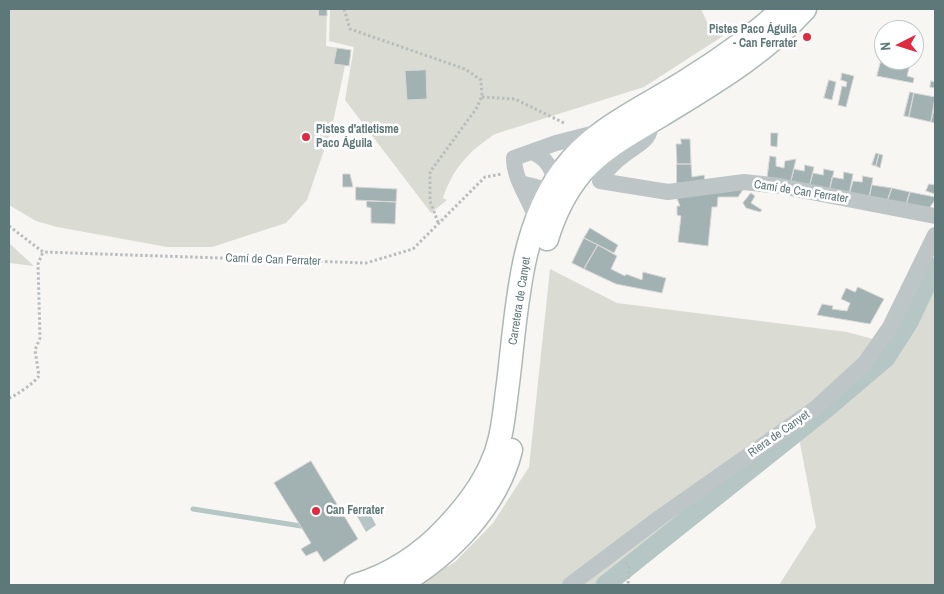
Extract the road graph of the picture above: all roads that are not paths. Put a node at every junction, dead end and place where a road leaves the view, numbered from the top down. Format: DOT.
graph roads {
  1 [pos="783,9"];
  2 [pos="805,9"];
  3 [pos="651,121"];
  4 [pos="608,139"];
  5 [pos="532,152"];
  6 [pos="517,177"];
  7 [pos="555,183"];
  8 [pos="935,216"];
  9 [pos="537,222"];
  10 [pos="935,235"];
  11 [pos="535,272"];
  12 [pos="356,585"];
  13 [pos="398,585"];
  14 [pos="570,585"];
  1 -- 4 [label="street, Carretera de Canyet"];
  2 -- 3 [label="street, Carretera de Canyet"];
  3 -- 4 [label="street, Carretera de Canyet"];
  3 -- 8 [label="street, Camí de Can Ferrater"];
  4 -- 5 [label="street"];
  4 -- 7 [label="street"];
  4 -- 11 [label="street, Carretera de Canyet"];
  5 -- 6 [label="street"];
  5 -- 7 [label="street"];
  6 -- 7 [label="street"];
  6 -- 9 [label="street"];
  7 -- 9 [label="street, Carretera de Canyet"];
  7 -- 11 [label="street"];
  9 -- 12 [label="street, Carretera de Canyet"];
  10 -- 14 [label="street, Riera de Canyet"];
  11 -- 13 [label="street, Carretera de Canyet"];
}
